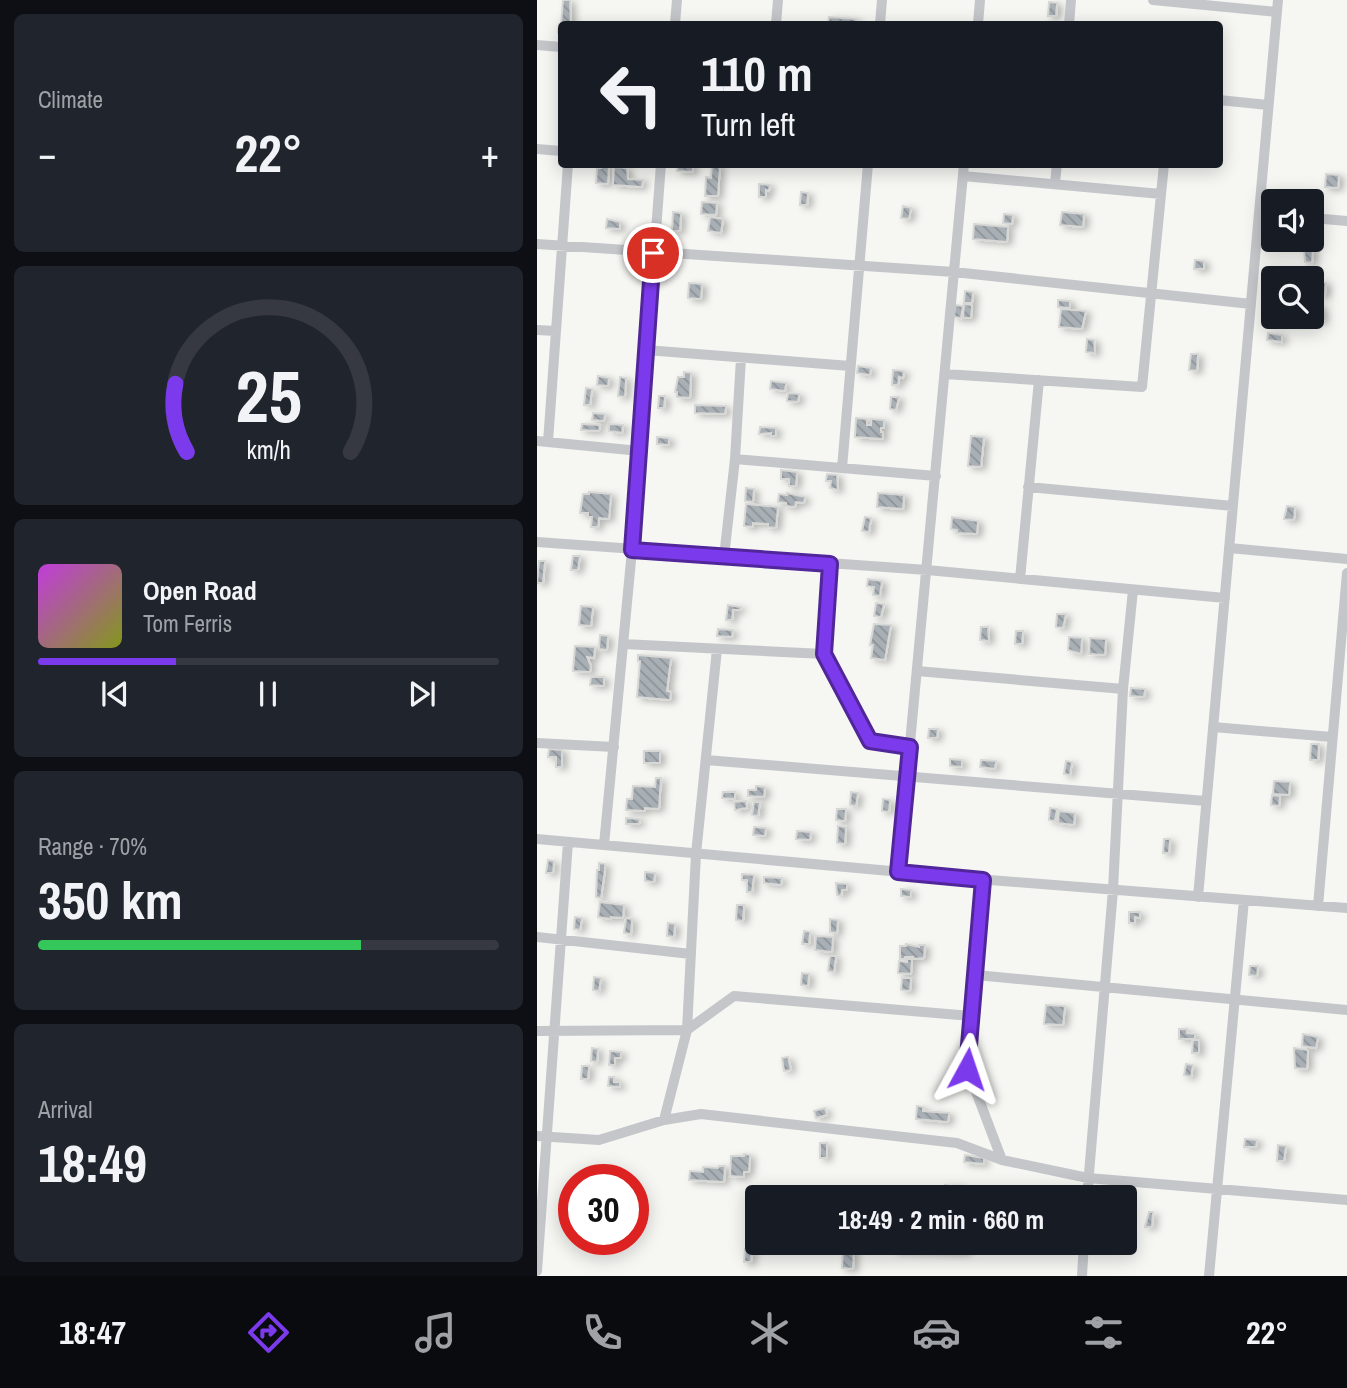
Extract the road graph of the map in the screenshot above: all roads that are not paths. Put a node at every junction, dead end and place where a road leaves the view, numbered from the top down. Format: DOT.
graph roads {
  1 [pos="677,0"];
  2 [pos="778,0"];
  3 [pos="882,0"];
  4 [pos="980,0"];
  5 [pos="1071,0"];
  6 [pos="1153,0"];
  7 [pos="1278,0"];
  8 [pos="1177,1"];
  9 [pos="1277,12"];
  10 [pos="675,21"];
  11 [pos="776,21"];
  12 [pos="880,21"];
  13 [pos="978,21"];
  14 [pos="1069,21"];
  15 [pos="537,45"];
  16 [pos="558,47"];
  17 [pos="1223,100"];
  18 [pos="1268,105"];
  19 [pos="537,149"];
  20 [pos="558,151"];
  21 [pos="568,168"];
  22 [pos="661,168"];
  23 [pos="868,168"];
  24 [pos="1057,168"];
  25 [pos="1164,168"];
  26 [pos="963,170"];
  27 [pos="1055,183"];
  28 [pos="1161,194"];
  29 [pos="1259,215"];
  30 [pos="1324,219"];
  31 [pos="1347,221"];
  32 [pos="537,244"];
  33 [pos="562,245"];
  34 [pos="653,253"];
  35 [pos="859,266"];
  36 [pos="954,272"];
  37 [pos="1152,294"];
  38 [pos="1251,304"];
  39 [pos="537,330"];
  40 [pos="555,331"];
  41 [pos="646,351"];
  42 [pos="741,358"];
  43 [pos="850,366"];
  44 [pos="945,374"];
  45 [pos="1039,380"];
  46 [pos="543,441"];
  47 [pos="640,451"];
  48 [pos="735,459"];
  49 [pos="841,468"];
  50 [pos="935,476"];
  51 [pos="1028,487"];
  52 [pos="1233,506"];
  53 [pos="537,542"];
  54 [pos="1229,548"];
  55 [pos="632,550"];
  56 [pos="724,556"];
  57 [pos="1347,559"];
  58 [pos="830,564"];
  59 [pos="927,570"];
  60 [pos="1347,573"];
  61 [pos="1020,579"];
  62 [pos="1133,590"];
  63 [pos="1225,598"];
  64 [pos="623,644"];
  65 [pos="717,649"];
  66 [pos="824,654"];
  67 [pos="917,671"];
  68 [pos="1342,673"];
  69 [pos="1123,690"];
  70 [pos="1213,727"];
  71 [pos="1332,737"];
  72 [pos="537,743"];
  73 [pos="614,747"];
  74 [pos="910,747"];
  75 [pos="706,760"];
  76 [pos="907,776"];
  77 [pos="1117,793"];
  78 [pos="1207,801"];
  79 [pos="537,839"];
  80 [pos="568,842"];
  81 [pos="605,845"];
  82 [pos="696,854"];
  83 [pos="898,872"];
  84 [pos="983,880"];
  85 [pos="1113,890"];
  86 [pos="1198,897"];
  87 [pos="1244,900"];
  88 [pos="1318,906"];
  89 [pos="1347,908"];
  90 [pos="537,937"];
  91 [pos="561,940"];
  92 [pos="691,954"];
  93 [pos="976,975"];
  94 [pos="1104,988"];
  95 [pos="1233,1000"];
  96 [pos="1347,1010"];
  97 [pos="971,1016"];
  98 [pos="555,1030"];
  99 [pos="687,1030"];
  100 [pos="537,1031"];
  101 [pos="664,1121"];
  102 [pos="542,1137"];
  103 [pos="1003,1160"];
  104 [pos="1088,1178"];
  105 [pos="1088,1185"];
  106 [pos="1217,1189"];
  107 [pos="1347,1200"];
  108 [pos="1083,1255"];
  109 [pos="537,1271"];
  110 [pos="1082,1276"];
  111 [pos="1209,1276"];
  1 -- 10 [label="street"];
  2 -- 11 [label="street"];
  3 -- 12 [label="street"];
  4 -- 13 [label="street"];
  5 -- 14 [label="street"];
  6 -- 8 [label="street"];
  7 -- 9 [label="street"];
  8 -- 9 [label="street"];
  9 -- 18 [label="street"];
  15 -- 16 [label="street"];
  17 -- 18 [label="street"];
  18 -- 29 [label="street"];
  19 -- 20 [label="street"];
  21 -- 33 [label="street"];
  22 -- 34 [label="street"];
  23 -- 35 [label="street"];
  24 -- 27 [label="street"];
  25 -- 28 [label="street"];
  26 -- 27 [label="street"];
  26 -- 36 [label="street"];
  27 -- 28 [label="street"];
  28 -- 37 [label="street"];
  29 -- 38 [label="street"];
  30 -- 31 [label="street"];
  32 -- 33 [label="street"];
  33 -- 34 [label="street"];
  33 -- 40 [label="street"];
  34 -- 35 [label="street"];
  34 -- 41 [label="street"];
  35 -- 36 [label="street"];
  35 -- 43 [label="street"];
  36 -- 37 [label="street"];
  36 -- 44 [label="street"];
  37 -- 38 [label="street"];
  37 -- 45 [label="street"];
  38 -- 52 [label="street"];
  39 -- 40 [label="street"];
  40 -- 46 [label="street"];
  41 -- 42 [label="street"];
  41 -- 47 [label="street"];
  42 -- 43 [label="street"];
  42 -- 48 [label="street"];
  43 -- 49 [label="street"];
  44 -- 45 [label="street"];
  44 -- 50 [label="street"];
  45 -- 51 [label="street"];
  46 -- 47 [label="street"];
  47 -- 55 [label="street"];
  48 -- 49 [label="street"];
  48 -- 56 [label="street"];
  49 -- 50 [label="street"];
  50 -- 59 [label="street"];
  51 -- 52 [label="street"];
  51 -- 61 [label="street"];
  52 -- 54 [label="street"];
  53 -- 55 [label="street"];
  54 -- 57 [label="street"];
  54 -- 63 [label="street"];
  55 -- 56 [label="street"];
  55 -- 64 [label="street"];
  56 -- 58 [label="street"];
  58 -- 59 [label="street"];
  58 -- 66 [label="street"];
  59 -- 61 [label="street"];
  59 -- 67 [label="street"];
  60 -- 68 [label="street"];
  61 -- 62 [label="street"];
  62 -- 63 [label="street"];
  62 -- 69 [label="street"];
  63 -- 70 [label="street"];
  64 -- 65 [label="street"];
  64 -- 73 [label="street"];
  65 -- 66 [label="street"];
  65 -- 75 [label="street"];
  66 -- 74 [label="street"];
  67 -- 69 [label="street"];
  67 -- 74 [label="street"];
  68 -- 71 [label="street"];
  69 -- 77 [label="street"];
  70 -- 71 [label="street"];
  70 -- 78 [label="street"];
  71 -- 88 [label="street"];
  72 -- 73 [label="street"];
  73 -- 81 [label="street"];
  74 -- 76 [label="street"];
  75 -- 76 [label="street"];
  75 -- 82 [label="street"];
  76 -- 77 [label="street"];
  76 -- 83 [label="street"];
  77 -- 78 [label="street"];
  77 -- 85 [label="street"];
  78 -- 86 [label="street"];
  79 -- 80 [label="street"];
  80 -- 81 [label="street"];
  80 -- 91 [label="street"];
  81 -- 82 [label="street"];
  82 -- 83 [label="street"];
  82 -- 92 [label="street"];
  83 -- 84 [label="street"];
  84 -- 85 [label="street"];
  84 -- 93 [label="street"];
  85 -- 86 [label="street"];
  85 -- 94 [label="street"];
  86 -- 87 [label="street"];
  87 -- 88 [label="street"];
  87 -- 95 [label="street"];
  88 -- 89 [label="street"];
  90 -- 91 [label="street"];
  91 -- 92 [label="street"];
  91 -- 98 [label="street"];
  92 -- 99 [label="street"];
  93 -- 94 [label="street"];
  93 -- 97 [label="street"];
  94 -- 95 [label="street"];
  94 -- 104 [label="street"];
  95 -- 96 [label="street"];
  95 -- 106 [label="street"];
  97 -- 99 [label="street"];
  97 -- 103 [label="street"];
  98 -- 99 [label="street"];
  98 -- 100 [label="street"];
  98 -- 102 [label="street"];
  99 -- 101 [label="street"];
  101 -- 102 [label="street"];
  101 -- 103 [label="street"];
  102 -- 109 [label="street"];
  103 -- 104 [label="street"];
  104 -- 105 [label="street"];
  104 -- 106 [label="street"];
  106 -- 107 [label="street"];
  106 -- 111 [label="street"];
  108 -- 110 [label="street"];
}
